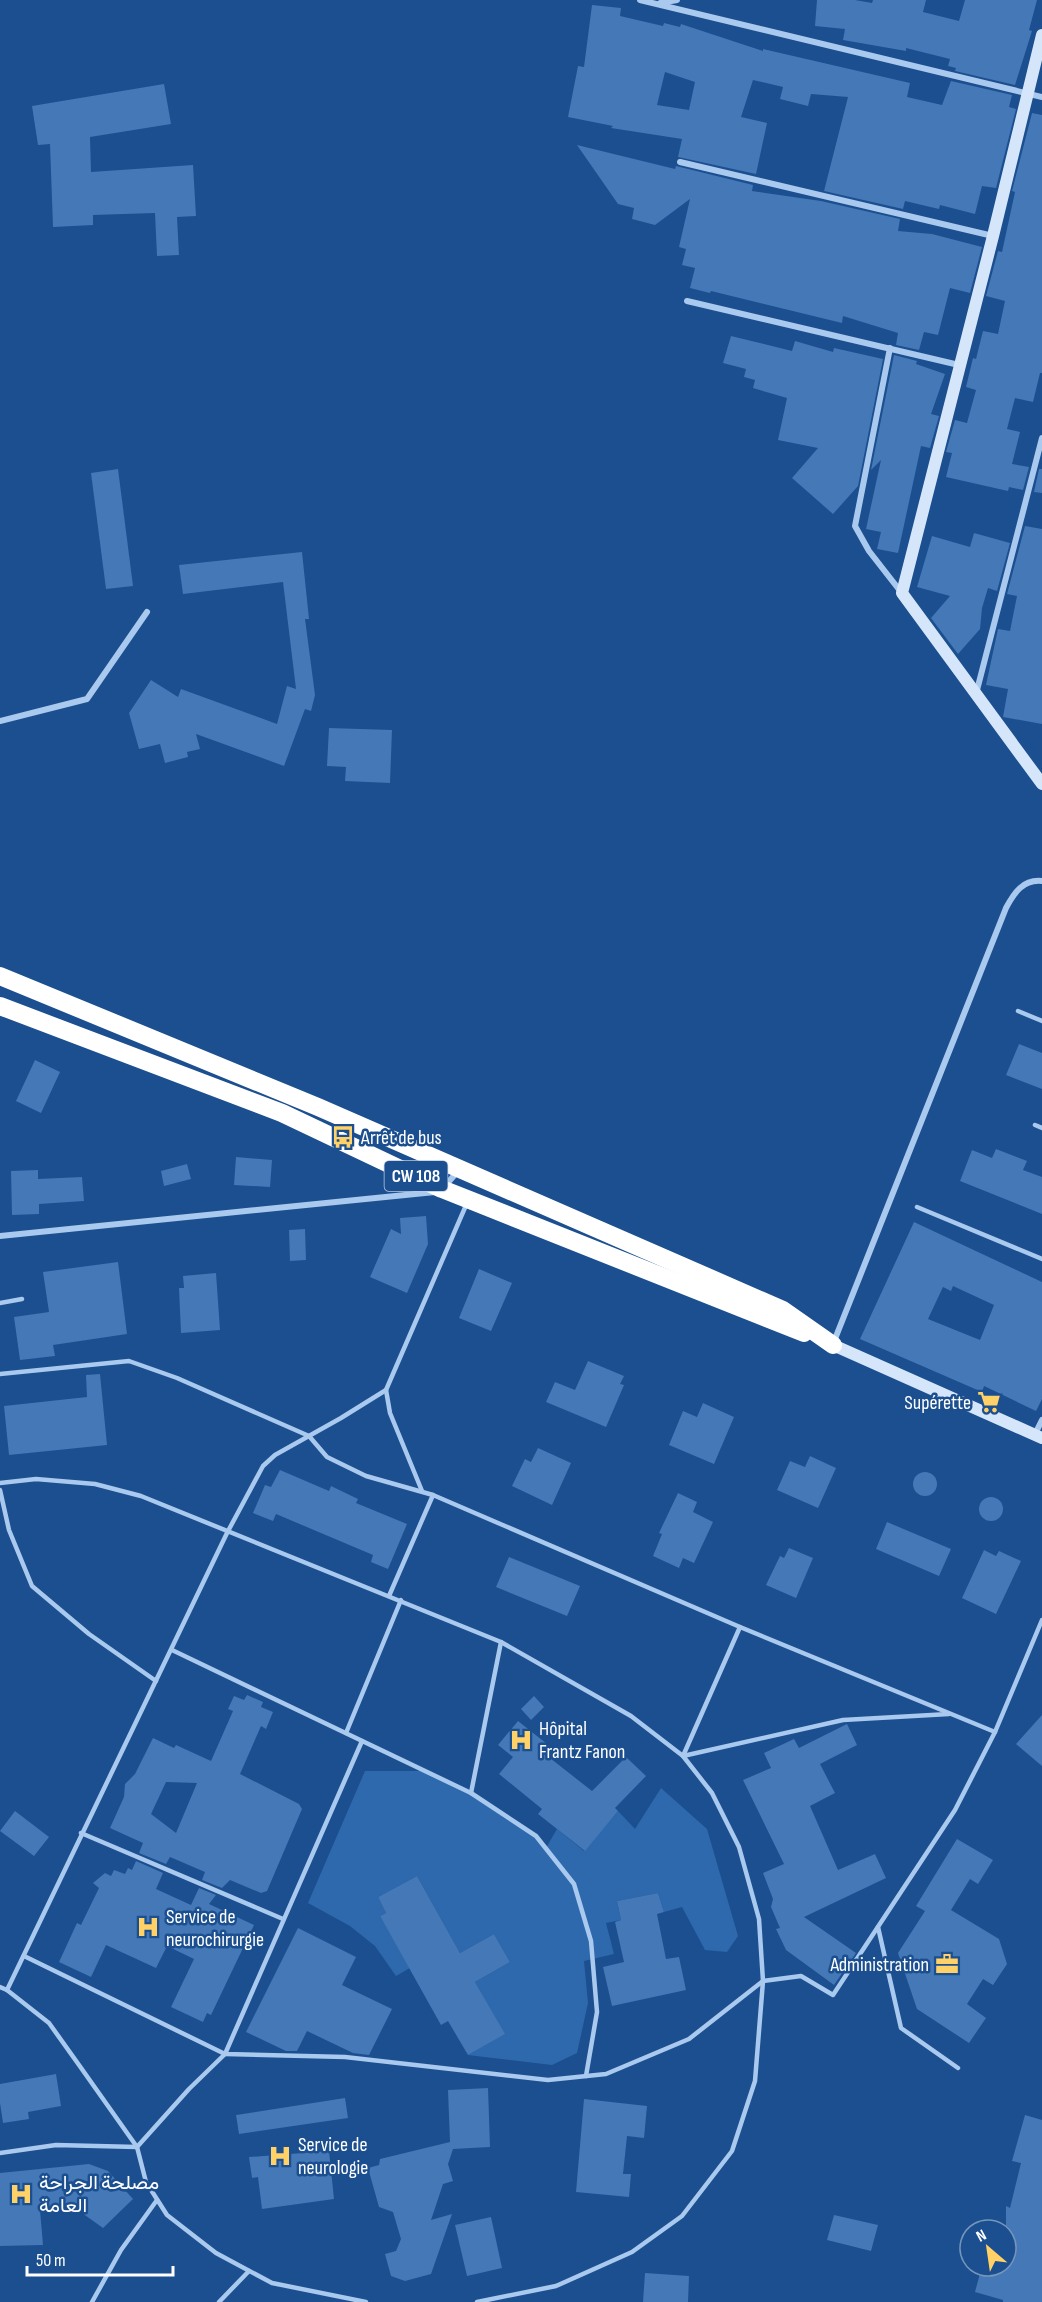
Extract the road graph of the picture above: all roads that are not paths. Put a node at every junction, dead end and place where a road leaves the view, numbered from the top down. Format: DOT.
graph roads {
  1 [pos="640,0"];
  2 [pos="677,0"];
  3 [pos="658,4"];
  4 [pos="1042,35"];
  5 [pos="1027,94"];
  6 [pos="1042,97"];
  7 [pos="680,162"];
  8 [pos="993,236"];
  9 [pos="687,301"];
  10 [pos="890,348"];
  11 [pos="959,365"];
  12 [pos="1042,438"];
  13 [pos="902,593"];
  14 [pos="147,612"];
  15 [pos="976,695"];
  16 [pos="0,721"];
  17 [pos="1042,784"];
  18 [pos="1042,881"];
  19 [pos="0,976"];
  20 [pos="0,1006"];
  21 [pos="1018,1011"];
  22 [pos="1042,1021"];
  23 [pos="1035,1125"];
  24 [pos="1042,1128"];
  25 [pos="459,1169"];
  26 [pos="442,1189"];
  27 [pos="469,1198"];
  28 [pos="916,1207"];
  29 [pos="0,1236"];
  30 [pos="1042,1259"];
  31 [pos="21,1299"];
  32 [pos="0,1303"];
  33 [pos="833,1345"];
  34 [pos="0,1374"];
  35 [pos="386,1390"];
  36 [pos="1042,1420"];
  37 [pos="309,1436"];
  38 [pos="1039,1436"];
  39 [pos="0,1483"];
  40 [pos="0,1490"];
  41 [pos="422,1491"];
  42 [pos="433,1496"];
  43 [pos="227,1533"];
  44 [pos="389,1596"];
  45 [pos="401,1600"];
  46 [pos="1042,1620"];
  47 [pos="740,1627"];
  48 [pos="501,1642"];
  49 [pos="172,1650"];
  50 [pos="156,1681"];
  51 [pos="951,1714"];
  52 [pos="995,1732"];
  53 [pos="346,1733"];
  54 [pos="362,1741"];
  55 [pos="683,1756"];
  56 [pos="471,1793"];
  57 [pos="81,1833"];
  58 [pos="283,1919"];
  59 [pos="878,1927"];
  60 [pos="24,1956"];
  61 [pos="763,1982"];
  62 [pos="0,1987"];
  63 [pos="7,1990"];
  64 [pos="225,2054"];
  65 [pos="958,2068"];
  66 [pos="586,2076"];
  67 [pos="137,2147"];
  68 [pos="0,2153"];
  69 [pos="158,2200"];
  70 [pos="249,2271"];
  71 [pos="92,2302"];
  72 [pos="219,2302"];
  73 [pos="366,2302"];
  74 [pos="477,2302"];
  1 -- 3 [label="street"];
  2 -- 3 [label="street"];
  3 -- 5 [label="street"];
  4 -- 5 [label="street"];
  5 -- 6 [label="street"];
  5 -- 8 [label="street"];
  7 -- 8 [label="street"];
  8 -- 11 [label="street"];
  9 -- 10 [label="street"];
  10 -- 11 [label="street"];
  10 -- 13 [label="street"];
  11 -- 13 [label="street"];
  12 -- 15 [label="street"];
  13 -- 15 [label="street"];
  14 -- 16 [label="street"];
  15 -- 17 [label="street"];
  18 -- 33 [label="street"];
  19 -- 25 [label="highway, CW 108"];
  20 -- 26 [label="highway, CW 108"];
  21 -- 22 [label="lane"];
  23 -- 24 [label="lane"];
  25 -- 26 [label="street"];
  25 -- 33 [label="highway, CW 108"];
  26 -- 27 [label="highway, CW 108"];
  26 -- 29 [label="street"];
  27 -- 33 [label="highway, CW 108"];
  27 -- 35 [label="lane"];
  28 -- 30 [label="lane"];
  31 -- 32 [label="lane"];
  33 -- 38 [label="street, CW 108"];
  34 -- 37 [label="lane"];
  35 -- 37 [label="lane"];
  35 -- 41 [label="lane"];
  36 -- 38 [label="street"];
  37 -- 41 [label="lane"];
  37 -- 43 [label="lane"];
  39 -- 43 [label="lane"];
  40 -- 50 [label="lane"];
  41 -- 42 [label="lane"];
  42 -- 44 [label="lane"];
  42 -- 47 [label="lane"];
  43 -- 44 [label="lane"];
  43 -- 49 [label="lane"];
  44 -- 45 [label="lane"];
  45 -- 48 [label="lane"];
  45 -- 53 [label="lane"];
  46 -- 52 [label="lane"];
  47 -- 51 [label="lane"];
  47 -- 55 [label="lane"];
  48 -- 55 [label="lane"];
  48 -- 56 [label="lane"];
  49 -- 50 [label="lane"];
  49 -- 53 [label="lane"];
  50 -- 57 [label="lane"];
  51 -- 52 [label="lane"];
  51 -- 55 [label="lane"];
  52 -- 59 [label="lane"];
  53 -- 54 [label="lane"];
  54 -- 56 [label="lane"];
  54 -- 58 [label="lane"];
  55 -- 61 [label="lane"];
  56 -- 66 [label="lane"];
  57 -- 58 [label="lane"];
  57 -- 60 [label="lane"];
  58 -- 64 [label="lane"];
  59 -- 61 [label="lane"];
  59 -- 65 [label="lane"];
  60 -- 63 [label="lane"];
  60 -- 64 [label="lane"];
  61 -- 66 [label="lane"];
  61 -- 74 [label="lane"];
  62 -- 63 [label="lane"];
  63 -- 67 [label="lane"];
  64 -- 66 [label="lane"];
  64 -- 67 [label="lane"];
  67 -- 68 [label="lane"];
  67 -- 69 [label="lane"];
  69 -- 70 [label="lane"];
  69 -- 71 [label="lane"];
  70 -- 72 [label="lane"];
  70 -- 73 [label="lane"];
}
